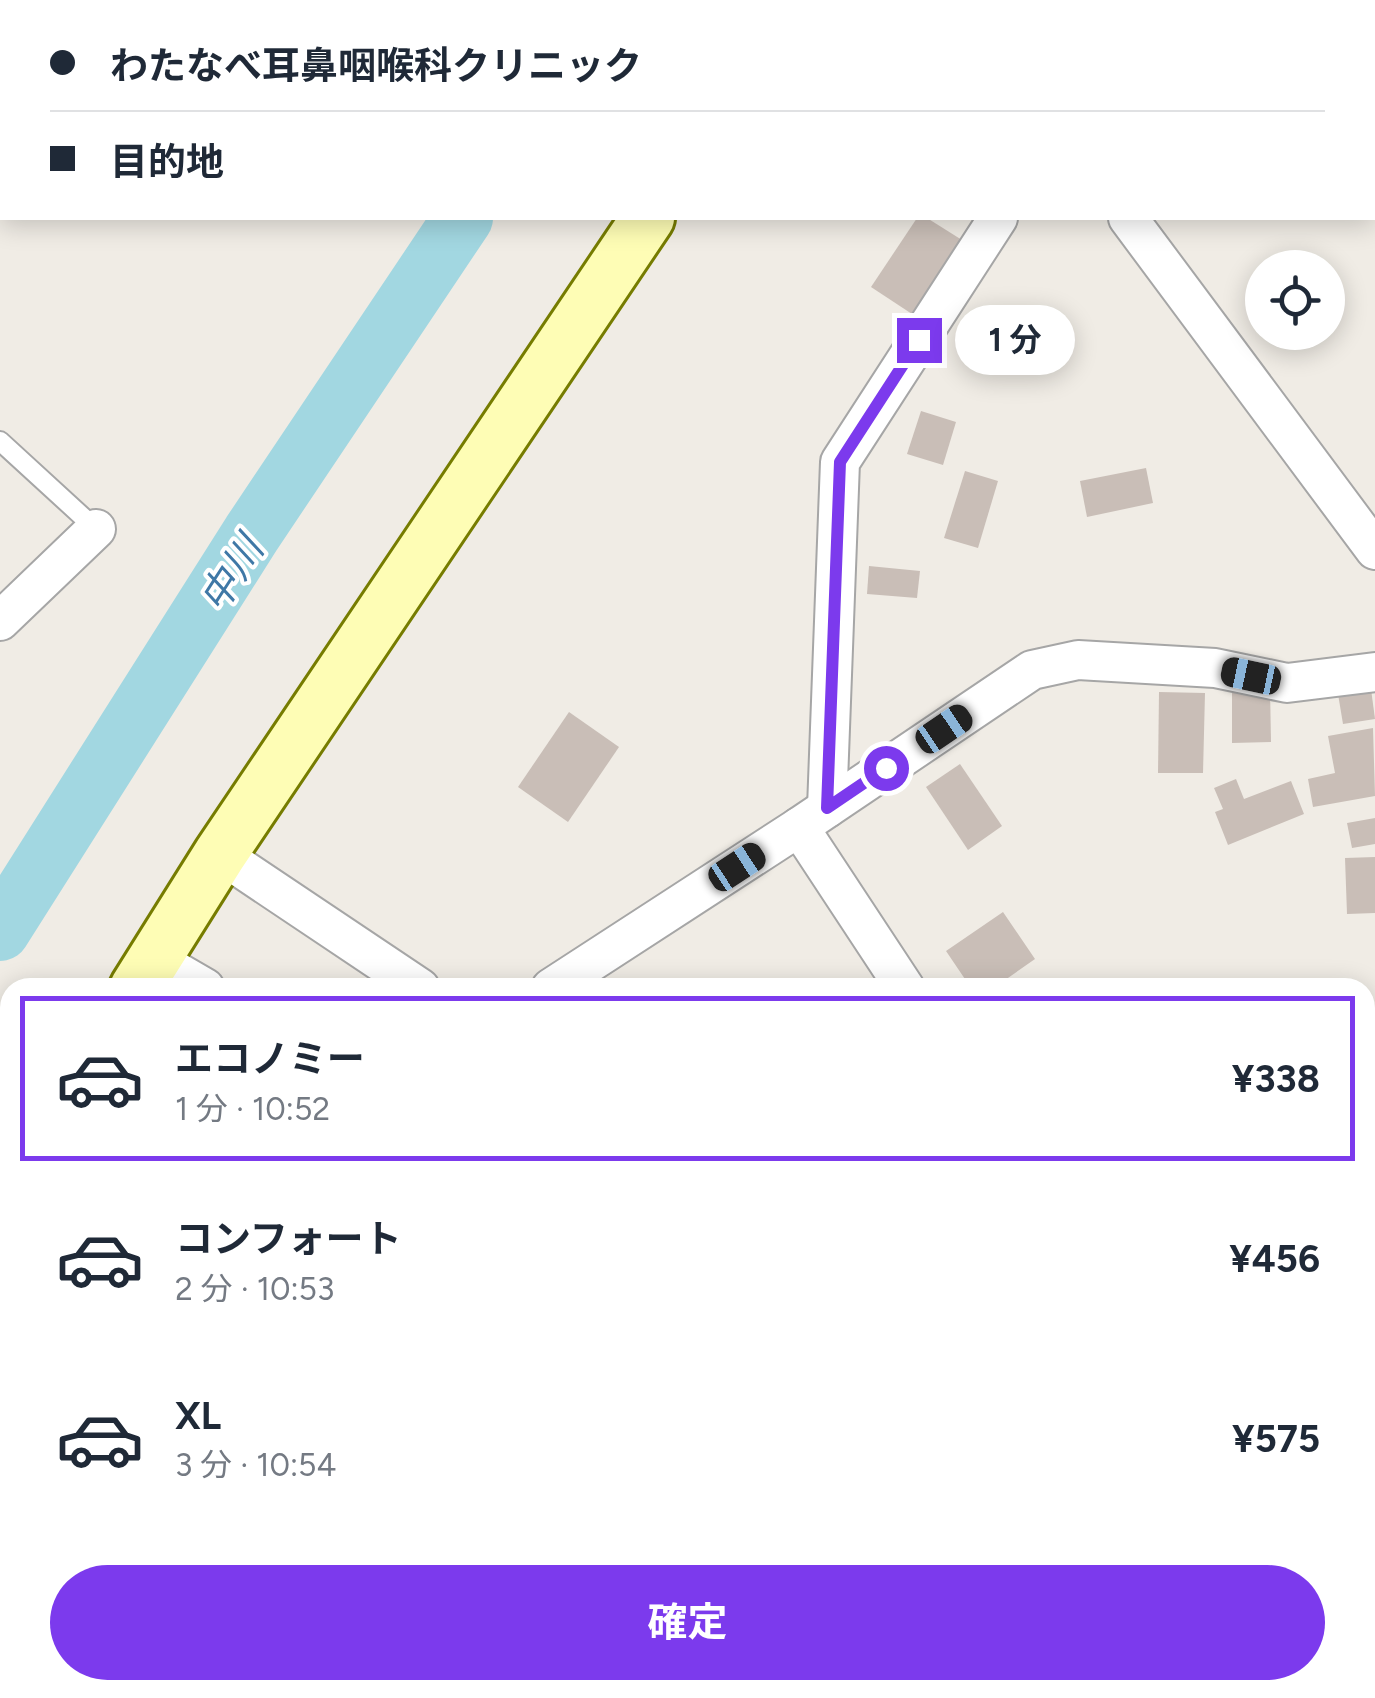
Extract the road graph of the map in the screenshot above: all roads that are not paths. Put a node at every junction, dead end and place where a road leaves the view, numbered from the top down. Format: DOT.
graph roads {
  1 [pos="647,220"];
  2 [pos="997,220"];
  3 [pos="1129,220"];
  4 [pos="0,441"];
  5 [pos="96,529"];
  6 [pos="1373,554"];
  7 [pos="0,622"];
  8 [pos="1375,672"];
  9 [pos="813,817"];
  10 [pos="220,854"];
  11 [pos="146,973"];
  12 [pos="405,978"];
  13 [pos="566,978"];
  14 [pos="900,978"];
  1 -- 10 [label="street"];
  2 -- 9 [label="street"];
  3 -- 6 [label="street"];
  4 -- 5 [label="lane"];
  5 -- 7 [label="street"];
  8 -- 9 [label="street"];
  9 -- 13 [label="street"];
  9 -- 14 [label="street"];
  10 -- 11 [label="street"];
  10 -- 12 [label="street"];
}
